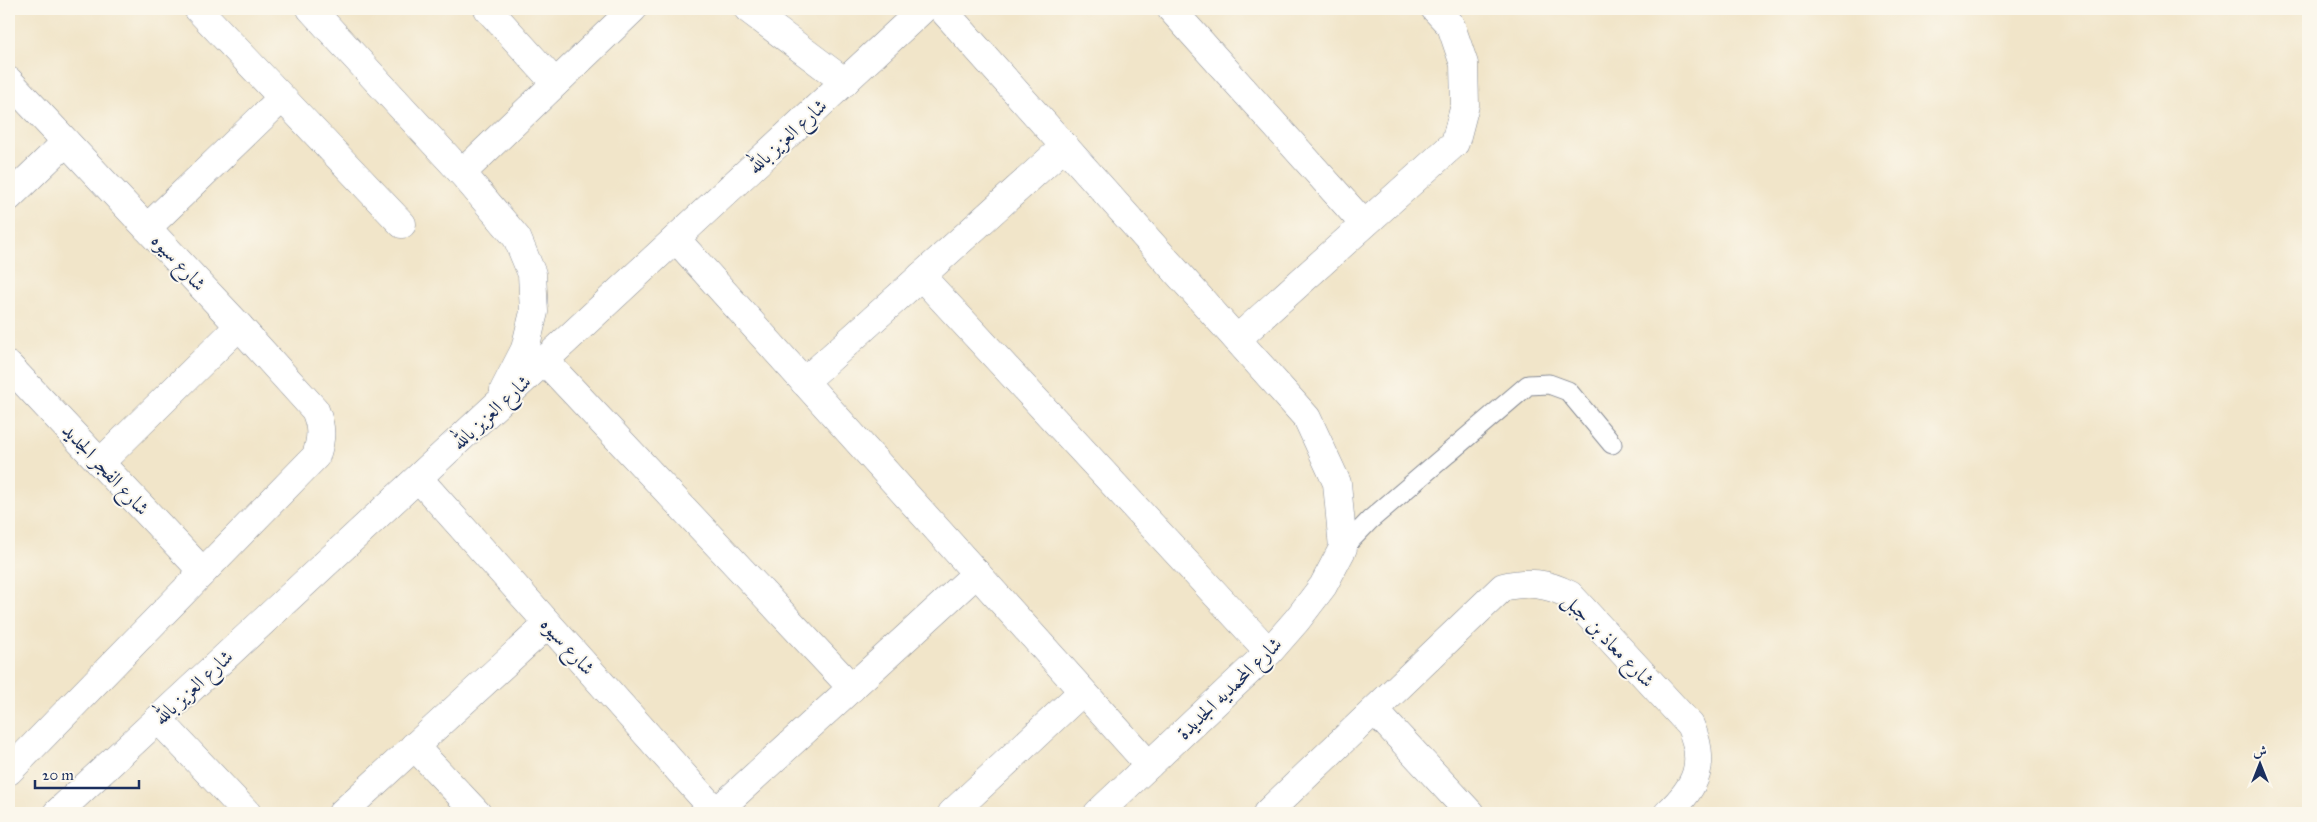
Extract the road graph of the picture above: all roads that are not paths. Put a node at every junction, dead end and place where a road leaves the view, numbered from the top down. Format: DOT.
graph roads {
  1 [pos="198,9"];
  2 [pos="310,9"];
  3 [pos="488,9"];
  4 [pos="633,9"];
  5 [pos="748,9"];
  6 [pos="923,9"];
  7 [pos="942,9"];
  8 [pos="1171,9"];
  9 [pos="1436,9"];
  10 [pos="9,81"];
  11 [pos="845,82"];
  12 [pos="555,83"];
  13 [pos="282,98"];
  14 [pos="66,142"];
  15 [pos="1065,146"];
  16 [pos="462,173"];
  17 [pos="9,197"];
  18 [pos="402,224"];
  19 [pos="1364,224"];
  20 [pos="146,228"];
  21 [pos="676,240"];
  22 [pos="921,276"];
  23 [pos="239,326"];
  24 [pos="1237,339"];
  25 [pos="545,361"];
  26 [pos="9,366"];
  27 [pos="804,382"];
  28 [pos="496,407"];
  29 [pos="1612,444"];
  30 [pos="100,463"];
  31 [pos="419,479"];
  32 [pos="1343,548"];
  33 [pos="203,572"];
  34 [pos="977,573"];
  35 [pos="548,624"];
  36 [pos="1269,652"];
  37 [pos="852,688"];
  38 [pos="1082,692"];
  39 [pos="1375,711"];
  40 [pos="158,719"];
  41 [pos="414,746"];
  42 [pos="1149,765"];
  43 [pos="9,771"];
  44 [pos="1682,809"];
  45 [pos="57,813"];
  46 [pos="247,813"];
  47 [pos="342,813"];
  48 [pos="476,813"];
  49 [pos="717,813"];
  50 [pos="952,813"];
  51 [pos="1098,813"];
  52 [pos="1267,813"];
  53 [pos="1470,813"];
  1 -- 13 [label="street"];
  2 -- 16 [label="street"];
  3 -- 12 [label="street"];
  4 -- 12 [label="street"];
  5 -- 11 [label="street"];
  6 -- 11 [label="street, شارع العزيز بالله"];
  7 -- 15 [label="street"];
  8 -- 19 [label="street"];
  9 -- 19 [label="street"];
  10 -- 14 [label="street, شارع سيوه"];
  11 -- 21 [label="street, شارع العزيز بالله"];
  12 -- 16 [label="street"];
  13 -- 18 [label="street"];
  13 -- 20 [label="street"];
  14 -- 17 [label="street"];
  14 -- 20 [label="street, شارع سيوه"];
  15 -- 22 [label="street"];
  15 -- 24 [label="street"];
  16 -- 28 [label="street"];
  19 -- 24 [label="street"];
  20 -- 23 [label="street, شارع سيوه"];
  21 -- 25 [label="street, شارع العزيز بالله"];
  21 -- 27 [label="street"];
  22 -- 27 [label="street"];
  22 -- 36 [label="street"];
  23 -- 30 [label="street"];
  23 -- 33 [label="street, شارع سيوه"];
  24 -- 32 [label="street"];
  25 -- 28 [label="street, شارع العزيز بالله"];
  25 -- 37 [label="street"];
  26 -- 30 [label="street, شارع الفجر الجديد"];
  27 -- 34 [label="street"];
  28 -- 31 [label="street, شارع العزيز بالله"];
  29 -- 32 [label="lane"];
  30 -- 33 [label="street, شارع الفجر الجديد"];
  31 -- 35 [label="street, شارع سيوه"];
  31 -- 40 [label="street, شارع العزيز بالله"];
  32 -- 36 [label="street, شارع المحمديه الجديدة"];
  33 -- 43 [label="street"];
  34 -- 37 [label="street"];
  34 -- 38 [label="street"];
  35 -- 41 [label="street"];
  35 -- 49 [label="street, شارع سيوه"];
  36 -- 42 [label="street, شارع المحمديه الجديدة"];
  37 -- 49 [label="street"];
  38 -- 42 [label="street"];
  38 -- 50 [label="street"];
  39 -- 44 [label="street, شارع معاذ بن جبل"];
  39 -- 52 [label="street, شارع معاذ بن جبل"];
  39 -- 53 [label="street"];
  40 -- 45 [label="street, شارع العزيز بالله"];
  40 -- 46 [label="street"];
  41 -- 47 [label="street"];
  41 -- 48 [label="street"];
  42 -- 51 [label="street, شارع المحمديه الجديدة"];
}
